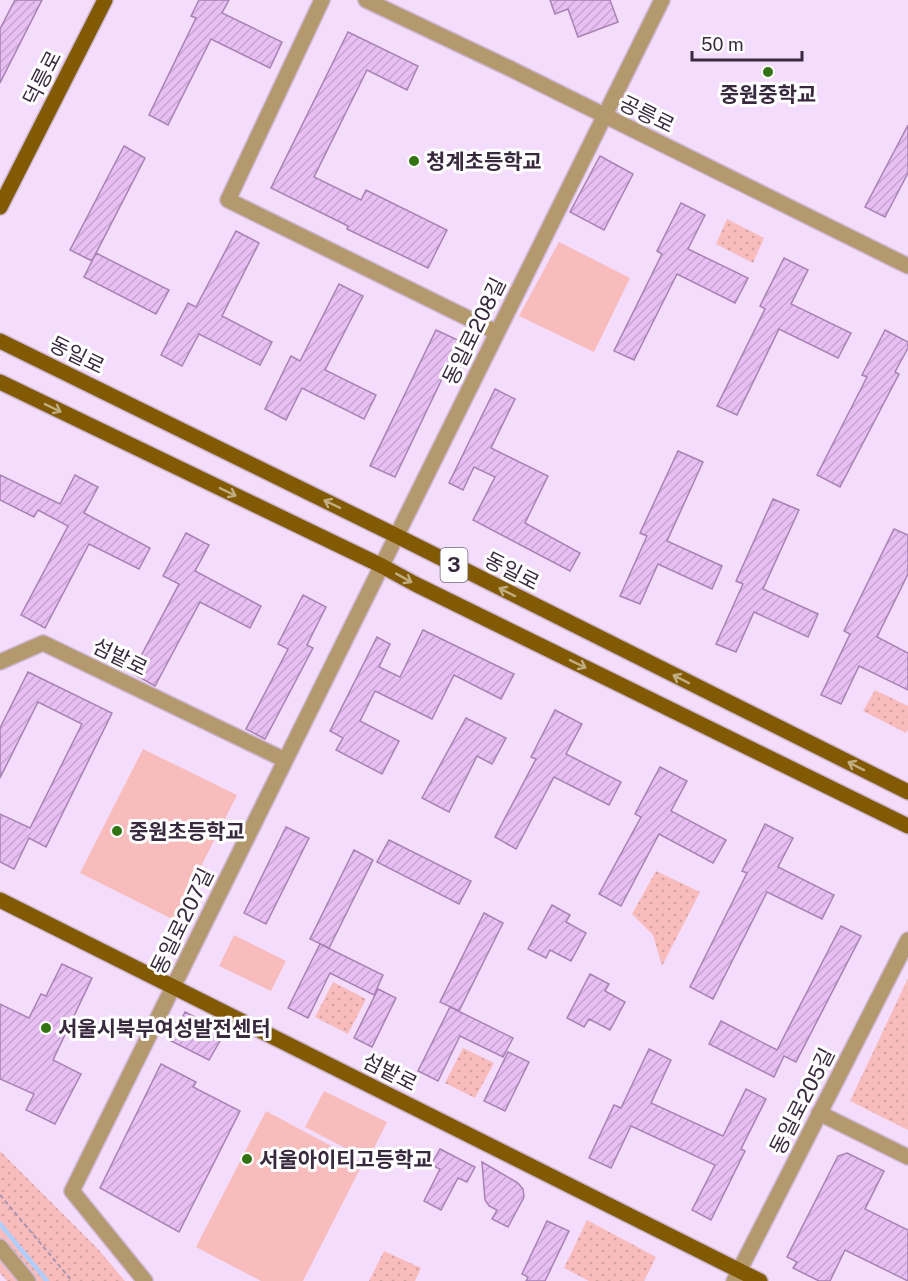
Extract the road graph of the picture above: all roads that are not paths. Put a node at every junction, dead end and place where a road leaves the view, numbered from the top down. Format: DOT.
graph roads {
  1 [pos="105,0"];
  2 [pos="322,0"];
  3 [pos="366,0"];
  4 [pos="662,0"];
  5 [pos="605,117"];
  6 [pos="0,207"];
  7 [pos="908,266"];
  8 [pos="496,332"];
  9 [pos="0,341"];
  10 [pos="0,382"];
  11 [pos="397,536"];
  12 [pos="382,566"];
  13 [pos="0,662"];
  14 [pos="285,760"];
  15 [pos="908,792"];
  16 [pos="908,826"];
  17 [pos="0,900"];
  18 [pos="908,940"];
  19 [pos="173,987"];
  20 [pos="819,1113"];
  21 [pos="908,1157"];
  22 [pos="0,1247"];
  23 [pos="737,1276"];
  24 [pos="28,1281"];
  25 [pos="145,1281"];
  26 [pos="760,1281"];
  1 -- 6 [label="main road, 덕릉로"];
  2 -- 8 [label="street"];
  3 -- 5 [label="street, 공릉로"];
  4 -- 5 [label="street, 동일로208길"];
  5 -- 7 [label="street, 공릉로"];
  5 -- 8 [label="street, 동일로208길"];
  8 -- 11 [label="street, 동일로208길"];
  11 -- 9 [label="main road, 동일로 / 3, one-way"];
  10 -- 12 [label="main road, 3, one-way"];
  11 -- 12 [label="street, 동일로208길"];
  15 -- 11 [label="main road, 동일로 / 3, one-way"];
  12 -- 14 [label="street, 동일로207길"];
  12 -- 16 [label="main road, 3, one-way"];
  13 -- 14 [label="street, 섬밭로"];
  14 -- 19 [label="street, 동일로207길"];
  17 -- 19 [label="main road, 섬밭로"];
  18 -- 20 [label="street, 동일로205길"];
  19 -- 23 [label="main road, 섬밭로"];
  19 -- 25 [label="street, 동일로207길"];
  20 -- 21 [label="street"];
  20 -- 23 [label="street, 동일로205길"];
  22 -- 24 [label="street"];
  23 -- 26 [label="main road, 섬밭로"];
}
